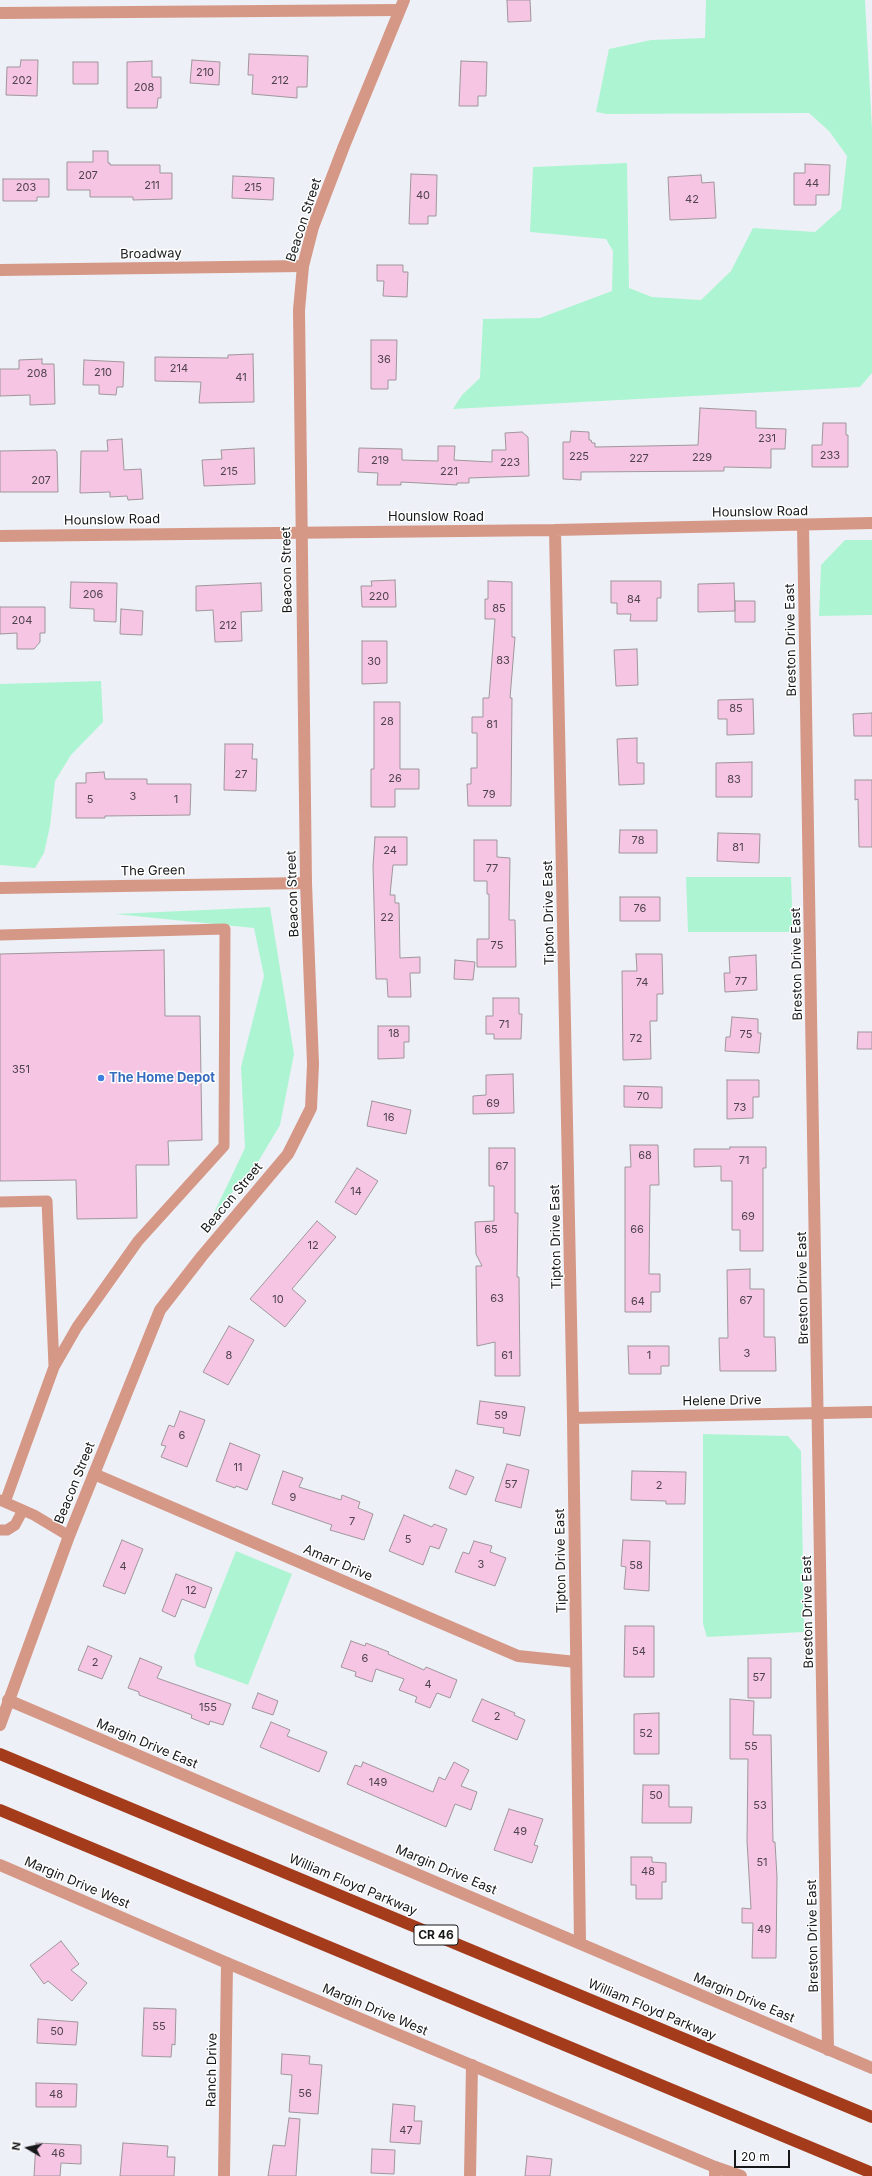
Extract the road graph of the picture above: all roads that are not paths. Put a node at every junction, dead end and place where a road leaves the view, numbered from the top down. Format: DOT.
graph roads {
  1 [pos="402,5"];
  2 [pos="0,13"];
  3 [pos="303,266"];
  4 [pos="0,270"];
  5 [pos="872,523"];
  6 [pos="803,525"];
  7 [pos="555,530"];
  8 [pos="300,532"];
  9 [pos="0,536"];
  10 [pos="306,883"];
  11 [pos="0,888"];
  12 [pos="0,935"];
  13 [pos="0,1202"];
  14 [pos="54,1367"];
  15 [pos="872,1412"];
  16 [pos="819,1413"];
  17 [pos="573,1418"];
  18 [pos="94,1474"];
  19 [pos="2,1501"];
  20 [pos="29,1512"];
  21 [pos="0,1530"];
  22 [pos="69,1536"];
  23 [pos="576,1662"];
  24 [pos="8,1700"];
  25 [pos="0,1725"];
  26 [pos="0,1754"];
  27 [pos="0,1810"];
  28 [pos="0,1865"];
  29 [pos="580,1943"];
  30 [pos="227,1963"];
  31 [pos="828,2050"];
  32 [pos="472,2065"];
  33 [pos="872,2068"];
  34 [pos="872,2117"];
  35 [pos="715,2172"];
  36 [pos="872,2173"];
  37 [pos="224,2176"];
  38 [pos="470,2176"];
  39 [pos="741,2176"];
  1 -- 2 [label="street"];
  1 -- 3 [label="street, Beacon Street"];
  3 -- 4 [label="street, Broadway"];
  3 -- 8 [label="street, Beacon Street"];
  5 -- 6 [label="street, Hounslow Road"];
  6 -- 7 [label="street, Hounslow Road"];
  6 -- 16 [label="street, Breston Drive East"];
  7 -- 8 [label="street, Hounslow Road"];
  7 -- 17 [label="street, Tipton Drive East"];
  8 -- 9 [label="street, Hounslow Road"];
  8 -- 10 [label="street, Beacon Street"];
  10 -- 11 [label="street, The Green"];
  10 -- 18 [label="street, Beacon Street"];
  12 -- 14 [label="lane"];
  13 -- 14 [label="lane"];
  14 -- 19 [label="lane"];
  15 -- 16 [label="street, Helene Drive"];
  16 -- 17 [label="street, Helene Drive"];
  16 -- 31 [label="street, Breston Drive East"];
  17 -- 23 [label="street, Tipton Drive East"];
  18 -- 22 [label="street, Beacon Street"];
  18 -- 23 [label="street, Amarr Drive"];
  19 -- 20 [label="lane"];
  20 -- 21 [label="lane"];
  20 -- 22 [label="lane"];
  22 -- 24 [label="street, Beacon Street"];
  23 -- 29 [label="street, Tipton Drive East"];
  24 -- 25 [label="street, Beacon Street"];
  24 -- 29 [label="street, Margin Drive East"];
  26 -- 34 [label="highway, William Floyd Parkway / CR 46"];
  27 -- 36 [label="highway"];
  28 -- 30 [label="street, Margin Drive West"];
  29 -- 31 [label="street, Margin Drive East"];
  30 -- 32 [label="street, Margin Drive West"];
  30 -- 37 [label="street, Ranch Drive"];
  31 -- 33 [label="street, Margin Drive East"];
  32 -- 35 [label="street, Margin Drive West"];
  32 -- 38 [label="street"];
  35 -- 39 [label="street, Margin Drive West"];
}
